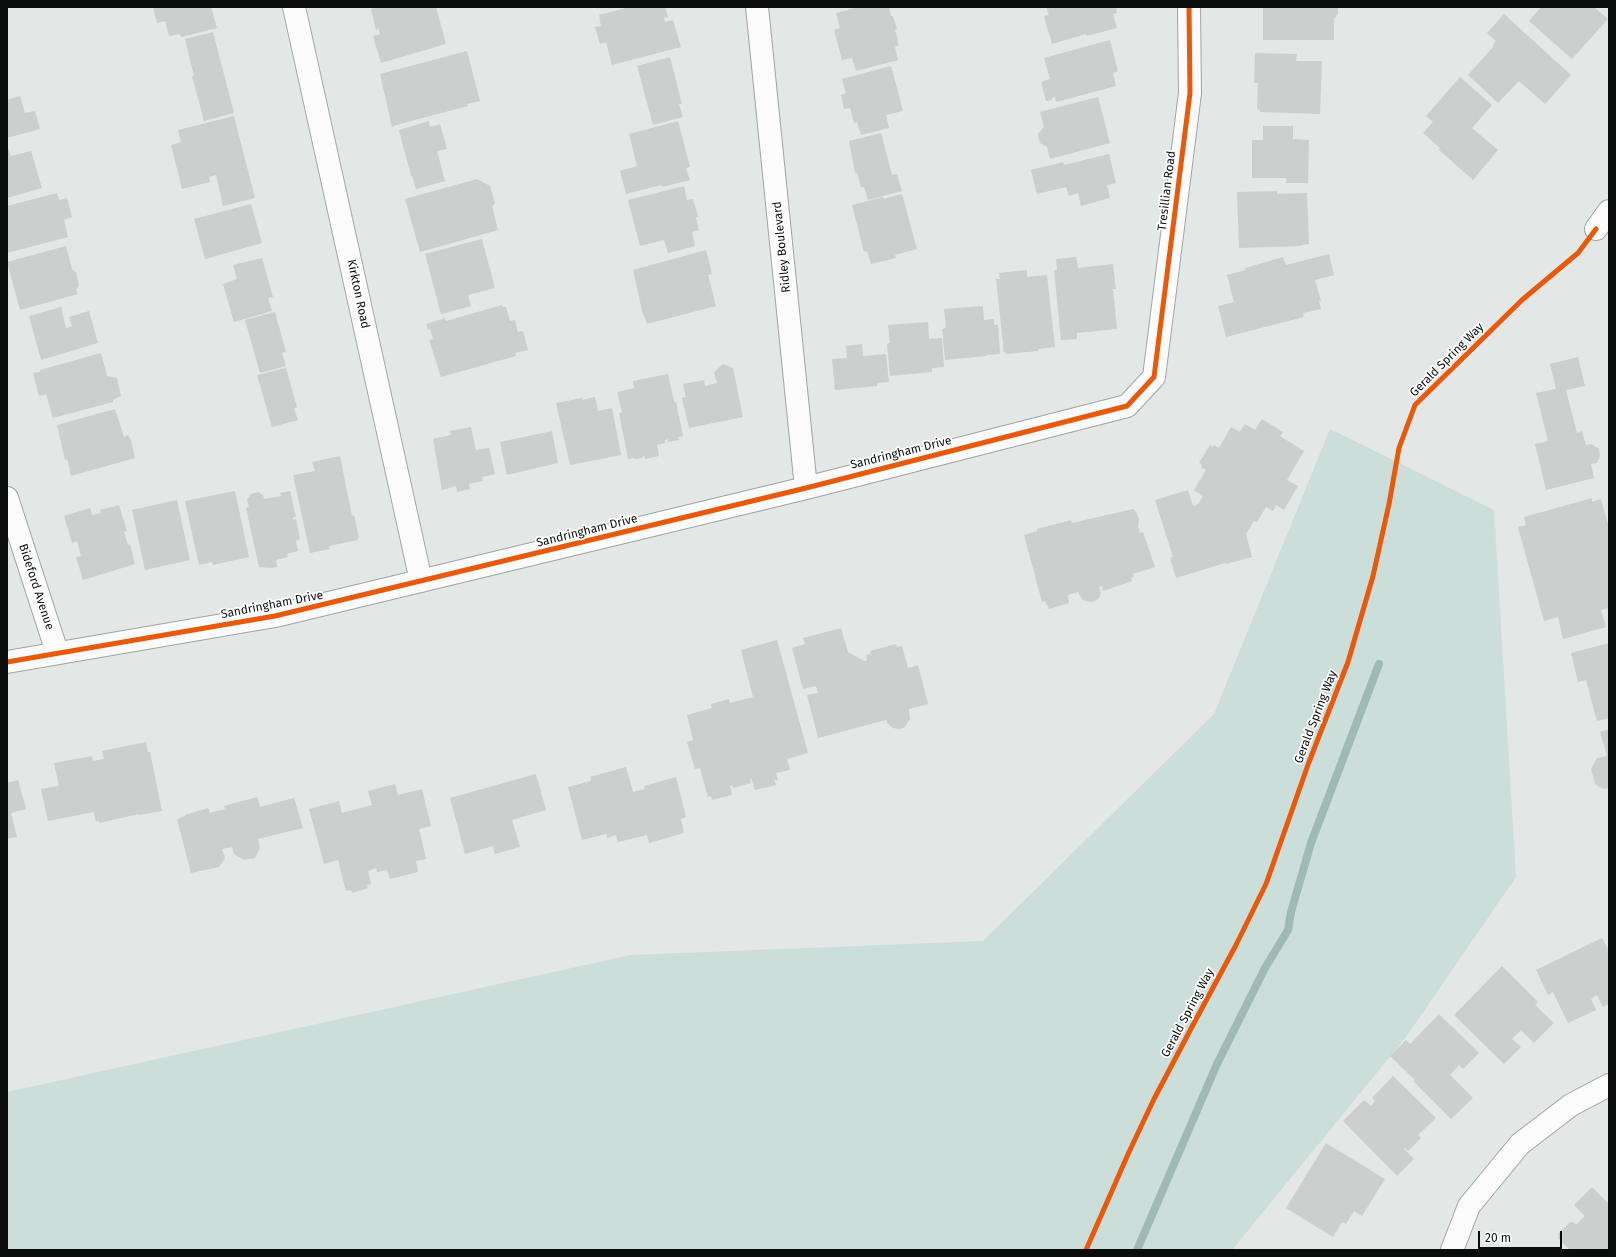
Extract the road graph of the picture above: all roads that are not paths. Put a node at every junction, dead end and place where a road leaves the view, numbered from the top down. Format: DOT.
graph roads {
  1 [pos="294,7"];
  2 [pos="757,7"];
  3 [pos="1189,7"];
  4 [pos="1609,211"];
  5 [pos="1596,229"];
  6 [pos="1154,376"];
  7 [pos="806,488"];
  8 [pos="7,498"];
  9 [pos="421,581"];
  10 [pos="57,652"];
  11 [pos="7,662"];
  12 [pos="1609,1085"];
  13 [pos="1452,1250"];
  1 -- 9 [label="street, Kirkton Road"];
  2 -- 7 [label="street, Ridley Boulevard"];
  3 -- 6 [label="street, Tresillian Road"];
  4 -- 5 [label="street"];
  6 -- 7 [label="street, Sandringham Drive"];
  7 -- 9 [label="street, Sandringham Drive"];
  8 -- 10 [label="street, Bideford Avenue"];
  9 -- 10 [label="street, Sandringham Drive"];
  10 -- 11 [label="street, Sandringham Drive"];
  12 -- 13 [label="street"];
}
